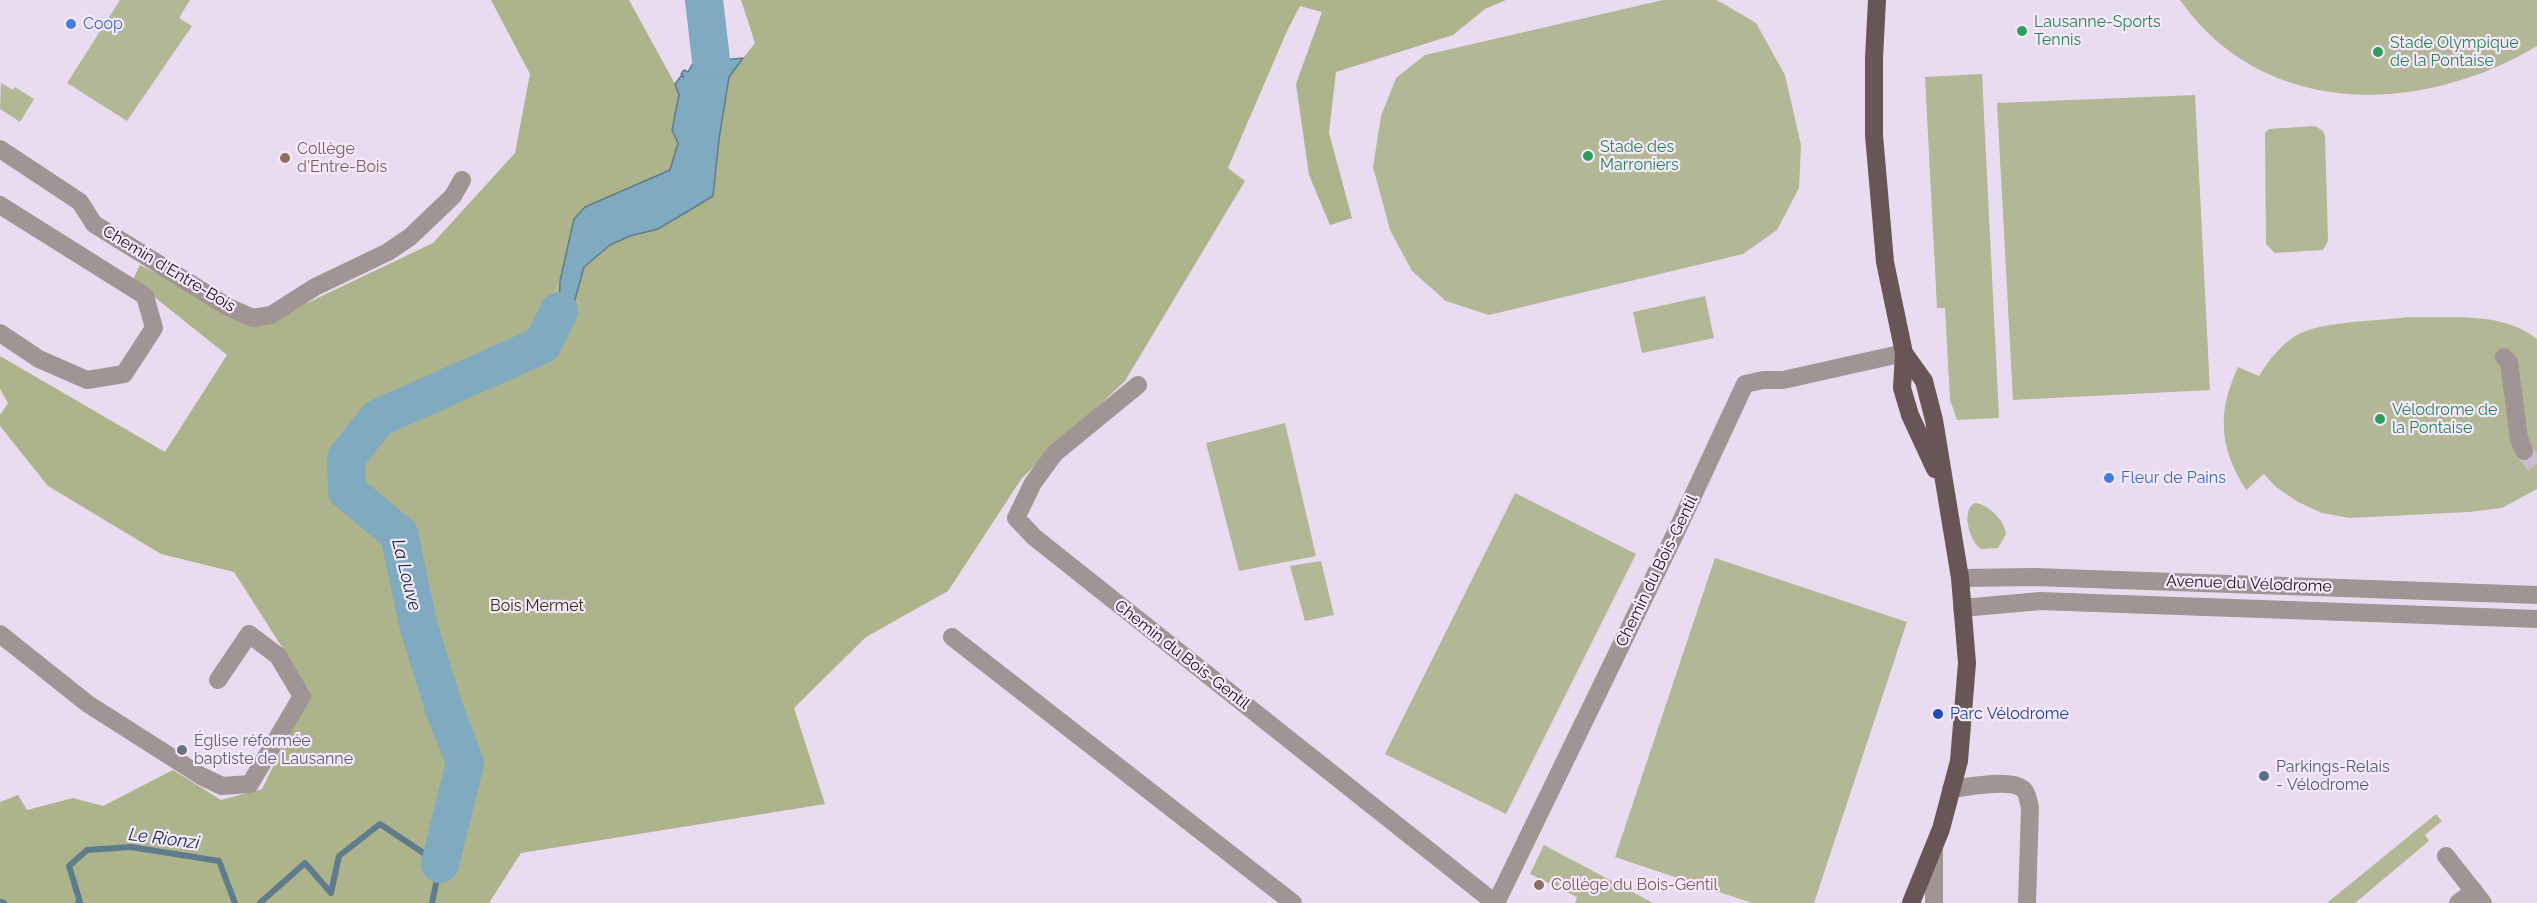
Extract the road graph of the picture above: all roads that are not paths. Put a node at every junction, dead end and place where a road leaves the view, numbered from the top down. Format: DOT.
graph roads {
  1 [pos="1877,0"];
  2 [pos="0,149"];
  3 [pos="462,180"];
  4 [pos="0,205"];
  5 [pos="0,333"];
  6 [pos="1904,353"];
  7 [pos="2504,357"];
  8 [pos="1138,385"];
  9 [pos="2524,451"];
  10 [pos="1960,578"];
  11 [pos="2537,596"];
  12 [pos="1962,608"];
  13 [pos="2537,619"];
  14 [pos="0,634"];
  15 [pos="952,637"];
  16 [pos="218,680"];
  17 [pos="1952,789"];
  18 [pos="1934,846"];
  19 [pos="2445,856"];
  20 [pos="2479,897"];
  21 [pos="1293,903"];
  22 [pos="1495,903"];
  23 [pos="1911,903"];
  24 [pos="1934,903"];
  25 [pos="2027,903"];
  26 [pos="2458,903"];
  1 -- 6 [label="main road"];
  2 -- 3 [label="street, Chemin d'Entre-Bois"];
  4 -- 5 [label="street, Chemin d'Entre-Bois"];
  6 -- 10 [label="main road"];
  6 -- 22 [label="street, Chemin du Bois-Gentil"];
  7 -- 9 [label="street"];
  8 -- 22 [label="street, Chemin du Bois-Gentil"];
  10 -- 11 [label="street, Avenue du Vélodrome"];
  10 -- 12 [label="main road"];
  12 -- 13 [label="street, Avenue du Vélodrome"];
  12 -- 17 [label="main road"];
  14 -- 16 [label="street"];
  15 -- 21 [label="street"];
  17 -- 18 [label="main road"];
  17 -- 25 [label="street"];
  18 -- 23 [label="main road"];
  18 -- 24 [label="street"];
  19 -- 20 [label="street"];
  20 -- 26 [label="street"];
}
